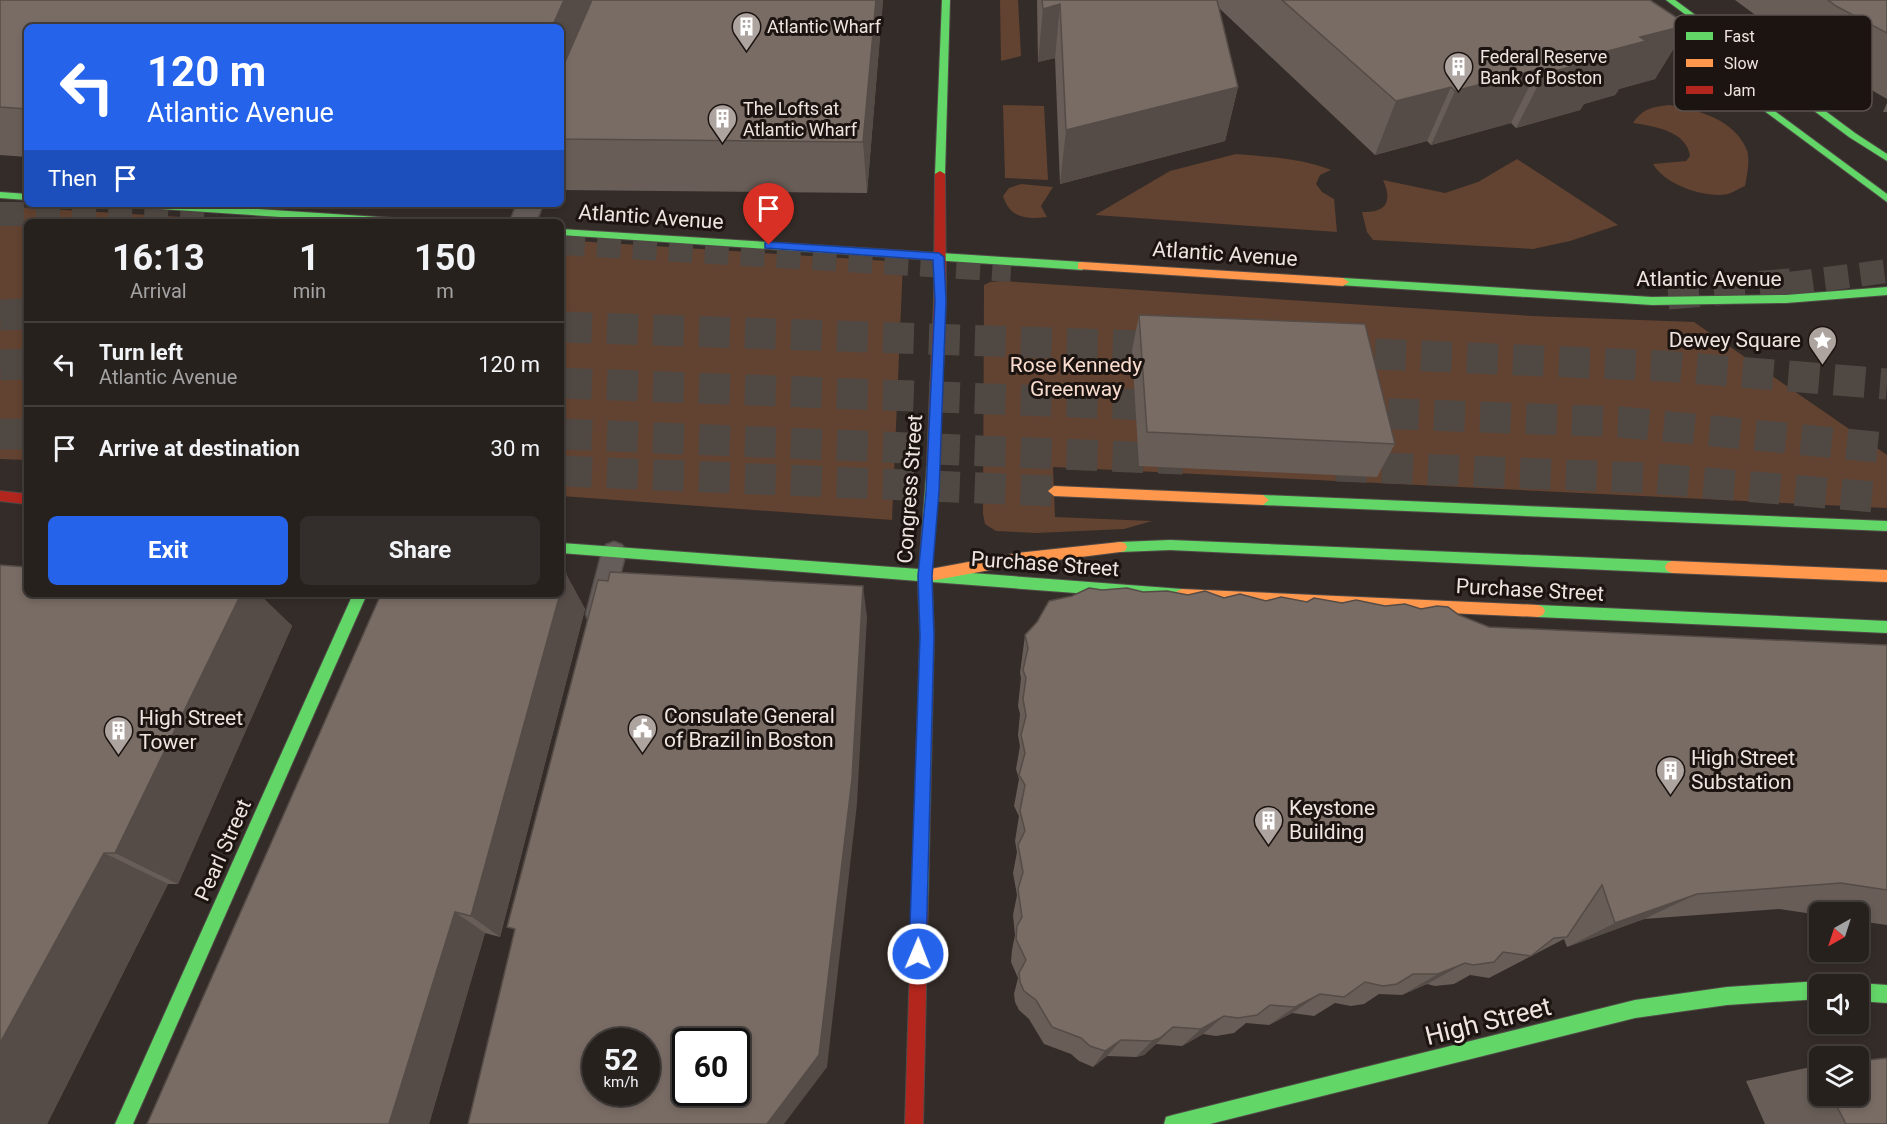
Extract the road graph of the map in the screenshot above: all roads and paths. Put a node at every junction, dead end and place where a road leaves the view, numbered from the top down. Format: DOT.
graph roads {
  1 [pos="946,0"];
  2 [pos="1619,0"];
  3 [pos="1670,0"];
  4 [pos="1690,15"];
  5 [pos="1674,41"];
  6 [pos="1768,111"];
  7 [pos="1820,111"];
  8 [pos="1887,158"];
  9 [pos="0,195"];
  10 [pos="24,197"];
  11 [pos="1887,199"];
  12 [pos="176,207"];
  13 [pos="362,219"];
  14 [pos="564,232"];
  15 [pos="939,257"];
  16 [pos="1887,291"];
  17 [pos="1054,491"];
  18 [pos="0,496"];
  19 [pos="24,499"];
  20 [pos="1887,526"];
  21 [pos="564,548"];
  22 [pos="614,552"];
  23 [pos="925,576"];
  24 [pos="1887,576"];
  25 [pos="359,597"];
  26 [pos="1887,627"];
  27 [pos="592,636"];
  28 [pos="1809,990"];
  29 [pos="1869,993"];
  30 [pos="1887,994"];
  31 [pos="124,1124"];
  32 [pos="914,1124"];
  33 [pos="1173,1124"];
  1 -- 15 [label="main road, Congress Street"];
  2 -- 5 [label="main road"];
  3 -- 4 [label="main road"];
  6 -- 11 [label="main road"];
  7 -- 8 [label="main road"];
  9 -- 10 [label="main road"];
  12 -- 13 [label="main road"];
  14 -- 15 [label="main road, Atlantic Avenue"];
  15 -- 16 [label="main road, Atlantic Avenue"];
  15 -- 23 [label="main road, Congress Street"];
  17 -- 20 [label="main road"];
  18 -- 19 [label="main road"];
  21 -- 22 [label="main road, Purchase Street"];
  22 -- 23 [label="main road, Purchase Street"];
  22 -- 27 [label="lane"];
  23 -- 24 [label="main road"];
  23 -- 26 [label="main road, Purchase Street"];
  23 -- 32 [label="main road, Congress Street"];
  25 -- 31 [label="main road, Pearl Street"];
  28 -- 33 [label="main road, High Street"];
  29 -- 30 [label="main road"];
}
